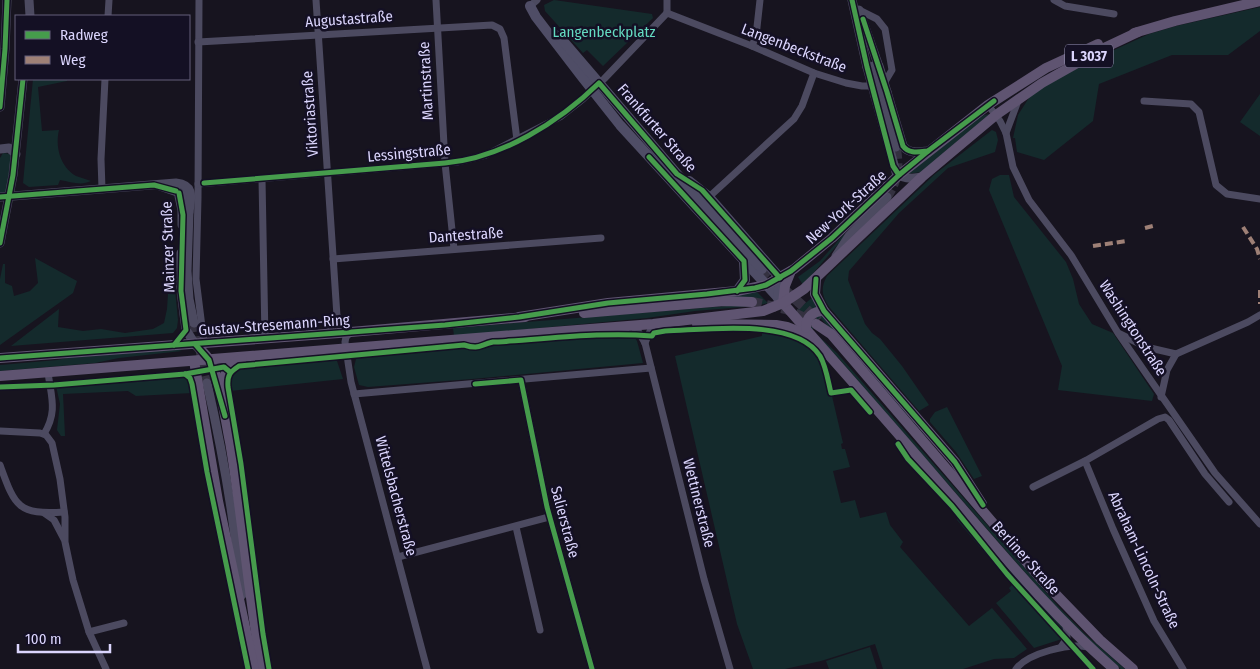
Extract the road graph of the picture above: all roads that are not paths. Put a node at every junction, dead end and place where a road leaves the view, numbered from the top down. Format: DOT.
graph roads {
  1 [pos="7,0"];
  2 [pos="29,0"];
  3 [pos="109,0"];
  4 [pos="199,0"];
  5 [pos="316,0"];
  6 [pos="436,0"];
  7 [pos="667,0"];
  8 [pos="760,0"];
  9 [pos="852,0"];
  10 [pos="857,0"];
  11 [pos="1054,0"];
  12 [pos="1260,1"];
  13 [pos="531,2"];
  14 [pos="859,10"];
  15 [pos="667,13"];
  16 [pos="1114,14"];
  17 [pos="30,15"];
  18 [pos="108,15"];
  19 [pos="437,28"];
  20 [pos="1138,32"];
  21 [pos="319,35"];
  22 [pos="198,42"];
  23 [pos="752,46"];
  24 [pos="873,66"];
  25 [pos="814,73"];
  26 [pos="23,80"];
  27 [pos="105,80"];
  28 [pos="595,86"];
  29 [pos="881,94"];
  30 [pos="1020,97"];
  31 [pos="1144,101"];
  32 [pos="988,105"];
  33 [pos="0,107"];
  34 [pos="996,115"];
  35 [pos="1006,133"];
  36 [pos="516,140"];
  37 [pos="896,147"];
  38 [pos="0,149"];
  39 [pos="928,151"];
  40 [pos="16,154"];
  41 [pos="445,163"];
  42 [pos="327,172"];
  43 [pos="677,174"];
  44 [pos="13,175"];
  45 [pos="899,175"];
  46 [pos="922,177"];
  47 [pos="262,179"];
  48 [pos="198,184"];
  49 [pos="154,185"];
  50 [pos="102,189"];
  51 [pos="179,193"];
  52 [pos="29,196"];
  53 [pos="5,197"];
  54 [pos="887,197"];
  55 [pos="709,198"];
  56 [pos="1260,199"];
  57 [pos="189,212"];
  58 [pos="6,219"];
  59 [pos="601,238"];
  60 [pos="0,243"];
  61 [pos="454,249"];
  62 [pos="333,259"];
  63 [pos="834,260"];
  64 [pos="744,261"];
  65 [pos="762,269"];
  66 [pos="791,271"];
  67 [pos="780,278"];
  68 [pos="816,278"];
  69 [pos="766,285"];
  70 [pos="737,291"];
  71 [pos="752,302"];
  72 [pos="778,303"];
  73 [pos="824,311"];
  74 [pos="1260,315"];
  75 [pos="337,316"];
  76 [pos="520,317"];
  77 [pos="817,322"];
  78 [pos="194,323"];
  79 [pos="654,324"];
  80 [pos="445,325"];
  81 [pos="632,326"];
  82 [pos="806,328"];
  83 [pos="186,330"];
  84 [pos="351,332"];
  85 [pos="1118,333"];
  86 [pos="328,334"];
  87 [pos="265,338"];
  88 [pos="816,339"];
  89 [pos="447,340"];
  90 [pos="645,343"];
  91 [pos="174,345"];
  92 [pos="200,345"];
  93 [pos="345,348"];
  94 [pos="1176,354"];
  95 [pos="248,356"];
  96 [pos="0,358"];
  97 [pos="194,361"];
  98 [pos="211,364"];
  99 [pos="651,368"];
  100 [pos="48,372"];
  101 [pos="0,376"];
  102 [pos="521,380"];
  103 [pos="208,383"];
  104 [pos="354,394"];
  105 [pos="1161,396"];
  106 [pos="222,404"];
  107 [pos="2,432"];
  108 [pos="44,434"];
  109 [pos="1085,461"];
  110 [pos="0,465"];
  111 [pos="1033,487"];
  112 [pos="1229,502"];
  113 [pos="41,512"];
  114 [pos="64,512"];
  115 [pos="550,517"];
  116 [pos="1260,524"];
  117 [pos="996,526"];
  118 [pos="516,527"];
  119 [pos="65,542"];
  120 [pos="237,544"];
  121 [pos="398,557"];
  122 [pos="248,583"];
  123 [pos="244,620"];
  124 [pos="124,623"];
  125 [pos="1066,625"];
  126 [pos="540,630"];
  127 [pos="89,632"];
  128 [pos="1061,647"];
  129 [pos="1089,647"];
  130 [pos="106,669"];
  131 [pos="254,669"];
  132 [pos="262,669"];
  133 [pos="427,669"];
  134 [pos="592,669"];
  135 [pos="730,669"];
  136 [pos="1016,669"];
  137 [pos="1114,669"];
  138 [pos="1133,669"];
  139 [pos="1183,669"];
  1 -- 33 [label="street"];
  2 -- 17 [label="street"];
  3 -- 18 [label="street"];
  4 -- 22 [label="street, Mainzer Straße"];
  5 -- 21 [label="street, Viktoriastraße"];
  6 -- 19 [label="street, Martinstraße"];
  7 -- 15 [label="street"];
  8 -- 23 [label="street"];
  9 -- 24 [label="street"];
  10 -- 14 [label="street"];
  11 -- 16 [label="street"];
  12 -- 20 [label="main road, New-York-Straße / L 3037"];
  13 -- 28 [label="main road, Frankfurter Straße"];
  14 -- 24 [label="street"];
  14 -- 25 [label="street, Langenbeckstraße"];
  15 -- 23 [label="street, Langenbeckstraße"];
  15 -- 28 [label="street"];
  19 -- 21 [label="street, Augustastraße"];
  19 -- 36 [label="street, Augustastraße"];
  19 -- 41 [label="street, Martinstraße"];
  20 -- 30 [label="main road, New-York-Straße / L 3037"];
  20 -- 32 [label="main road, New-York-Straße / L 3037"];
  21 -- 22 [label="street, Augustastraße"];
  21 -- 42 [label="street, Viktoriastraße"];
  22 -- 48 [label="street, Mainzer Straße"];
  23 -- 25 [label="street, Langenbeckstraße"];
  24 -- 29 [label="street, bridge"];
  24 -- 29 [label="street, bridge"];
  25 -- 55 [label="street"];
  26 -- 40 [label="street"];
  27 -- 50 [label="street"];
  28 -- 36 [label="street, Lessingstraße"];
  28 -- 43 [label="main road, Frankfurter Straße"];
  28 -- 64 [label="main road, Frankfurter Straße"];
  29 -- 37 [label="street"];
  29 -- 39 [label="street"];
  29 -- 45 [label="street"];
  30 -- 34 [label="main road, New-York-Straße / L 3037"];
  30 -- 35 [label="street"];
  31 -- 56 [label="street"];
  32 -- 34 [label="street, Washingtonstraße"];
  32 -- 39 [label="main road, New-York-Straße / L 3037"];
  34 -- 35 [label="street, Washingtonstraße"];
  34 -- 46 [label="main road, New-York-Straße / L 3037"];
  35 -- 85 [label="street, Washingtonstraße"];
  36 -- 41 [label="street, Lessingstraße"];
  38 -- 40 [label="street"];
  39 -- 45 [label="main road, New-York-Straße / L 3037"];
  40 -- 44 [label="street"];
  41 -- 42 [label="street, Lessingstraße"];
  41 -- 61 [label="street, Martinstraße"];
  42 -- 47 [label="street, Lessingstraße"];
  42 -- 62 [label="street, Viktoriastraße"];
  43 -- 55 [label="main road"];
  43 -- 65 [label="main road, Frankfurter Straße"];
  44 -- 52 [label="street"];
  44 -- 53 [label="street"];
  45 -- 46 [label="street"];
  45 -- 66 [label="main road, New-York-Straße / L 3037"];
  46 -- 63 [label="main road, New-York-Straße / L 3037"];
  47 -- 48 [label="street, Lessingstraße"];
  47 -- 87 [label="street"];
  48 -- 92 [label="street, Mainzer Straße"];
  49 -- 50 [label="street"];
  49 -- 51 [label="street"];
  49 -- 57 [label="street"];
  50 -- 52 [label="street"];
  51 -- 57 [label="street, Mainzer Straße"];
  51 -- 83 [label="street, Mainzer Straße"];
  52 -- 53 [label="street"];
  52 -- 58 [label="street"];
  53 -- 58 [label="street"];
  54 -- 63 [label="street"];
  55 -- 67 [label="main road"];
  57 -- 78 [label="street, Mainzer Straße"];
  58 -- 60 [label="street"];
  59 -- 61 [label="street, Dantestraße"];
  61 -- 62 [label="street, Dantestraße"];
  62 -- 75 [label="street, Viktoriastraße"];
  63 -- 68 [label="main road, New-York-Straße / L 3037"];
  64 -- 69 [label="main road, Frankfurter Straße"];
  64 -- 70 [label="main road"];
  66 -- 67 [label="main road, New-York-Straße / L 3037"];
  66 -- 72 [label="main road"];
  67 -- 69 [label="main road, Gustav-Stresemann-Ring"];
  67 -- 72 [label="main road"];
  68 -- 72 [label="main road, New-York-Straße / L 3037"];
  68 -- 73 [label="main road"];
  69 -- 70 [label="main road, Gustav-Stresemann-Ring"];
  69 -- 72 [label="main road, Frankfurter Straße"];
  70 -- 76 [label="main road, Gustav-Stresemann-Ring"];
  71 -- 76 [label="main road, Gustav-Stresemann-Ring"];
  72 -- 79 [label="main road, Gustav-Stresemann-Ring"];
  72 -- 82 [label="main road, Berliner Straße"];
  73 -- 82 [label="main road"];
  73 -- 117 [label="main road"];
  74 -- 94 [label="street"];
  75 -- 84 [label="street"];
  75 -- 86 [label="street"];
  76 -- 80 [label="main road, Gustav-Stresemann-Ring"];
  77 -- 117 [label="main road, Berliner Straße"];
  79 -- 81 [label="main road, Gustav-Stresemann-Ring"];
  79 -- 88 [label="main road"];
  79 -- 90 [label="street"];
  80 -- 84 [label="main road, Gustav-Stresemann-Ring"];
  80 -- 89 [label="main road"];
  81 -- 89 [label="main road, Gustav-Stresemann-Ring"];
  81 -- 90 [label="street, Wettinerstraße"];
  82 -- 88 [label="main road, Berliner Straße"];
  83 -- 91 [label="street"];
  83 -- 92 [label="street"];
  84 -- 86 [label="main road, Gustav-Stresemann-Ring"];
  84 -- 93 [label="street"];
  85 -- 94 [label="street"];
  85 -- 105 [label="street, Washingtonstraße"];
  86 -- 87 [label="main road, Gustav-Stresemann-Ring"];
  87 -- 92 [label="main road, Gustav-Stresemann-Ring"];
  88 -- 125 [label="main road, Berliner Straße"];
  89 -- 93 [label="main road, Gustav-Stresemann-Ring"];
  90 -- 99 [label="street, Wettinerstraße"];
  91 -- 92 [label="main road, Gustav-Stresemann-Ring"];
  91 -- 96 [label="main road, Gustav-Stresemann-Ring"];
  92 -- 97 [label="main road"];
  92 -- 98 [label="main road"];
  93 -- 95 [label="main road, Gustav-Stresemann-Ring"];
  93 -- 104 [label="street, Wittelsbacherstraße"];
  94 -- 105 [label="street"];
  95 -- 98 [label="main road, Gustav-Stresemann-Ring"];
  95 -- 106 [label="main road"];
  97 -- 98 [label="main road, Gustav-Stresemann-Ring"];
  97 -- 100 [label="main road, Gustav-Stresemann-Ring"];
  97 -- 123 [label="main road"];
  98 -- 106 [label="main road"];
  99 -- 102 [label="street"];
  99 -- 135 [label="street, Wettinerstraße"];
  100 -- 101 [label="main road, Gustav-Stresemann-Ring"];
  100 -- 108 [label="street"];
  102 -- 104 [label="street"];
  102 -- 115 [label="street, Salierstraße"];
  103 -- 120 [label="street"];
  104 -- 121 [label="street, Wittelsbacherstraße"];
  105 -- 116 [label="street, Washingtonstraße"];
  106 -- 122 [label="main road"];
  107 -- 108 [label="street"];
  108 -- 114 [label="street"];
  109 -- 111 [label="street"];
  109 -- 112 [label="street"];
  109 -- 139 [label="street, Abraham-Lincoln-Straße"];
  110 -- 113 [label="street"];
  113 -- 114 [label="street"];
  113 -- 119 [label="street"];
  114 -- 119 [label="street"];
  115 -- 118 [label="street"];
  115 -- 134 [label="street, Salierstraße"];
  117 -- 138 [label="main road, Berliner Straße"];
  118 -- 121 [label="street"];
  118 -- 126 [label="street"];
  119 -- 127 [label="street"];
  120 -- 122 [label="street"];
  120 -- 123 [label="street"];
  121 -- 133 [label="street, Wittelsbacherstraße"];
  122 -- 132 [label="main road"];
  123 -- 131 [label="main road"];
  124 -- 127 [label="street"];
  125 -- 128 [label="street"];
  125 -- 129 [label="main road, Berliner Straße"];
  127 -- 130 [label="street"];
  128 -- 129 [label="street"];
  128 -- 136 [label="street"];
  129 -- 137 [label="main road, Berliner Straße"];
}
